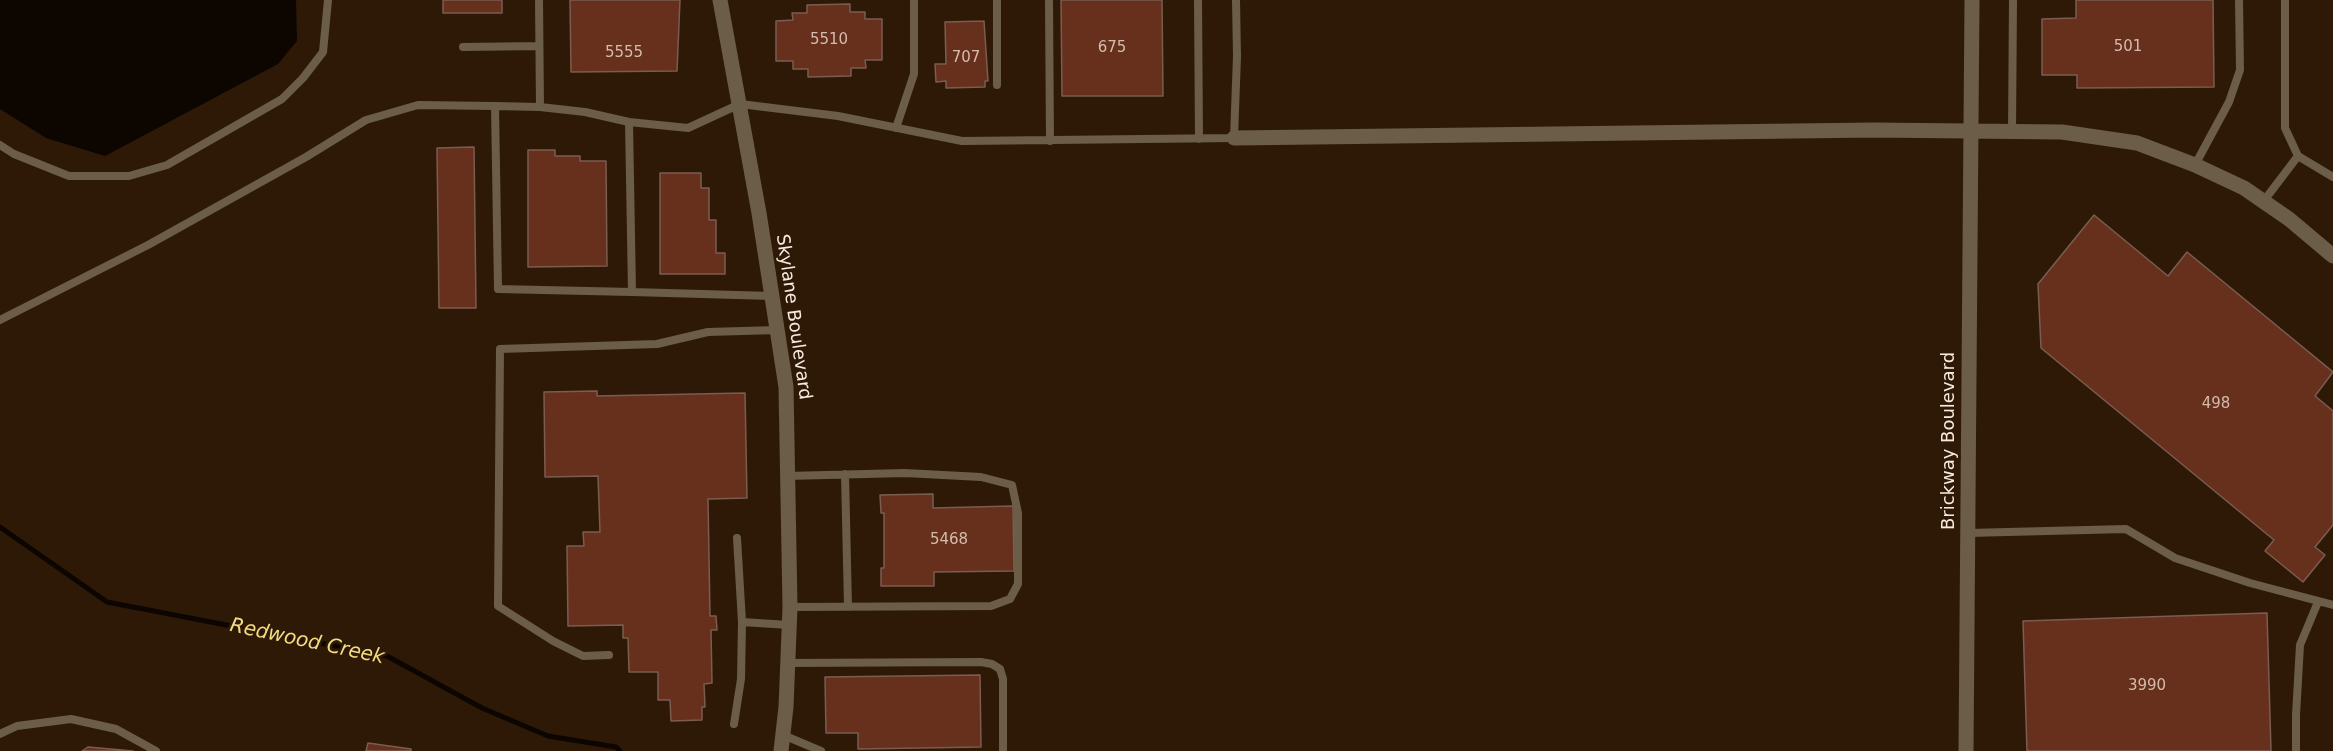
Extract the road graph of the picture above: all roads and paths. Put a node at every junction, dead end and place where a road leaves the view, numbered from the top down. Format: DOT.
graph roads {
  1 [pos="328,0"];
  2 [pos="539,0"];
  3 [pos="720,0"];
  4 [pos="914,0"];
  5 [pos="997,0"];
  6 [pos="1049,0"];
  7 [pos="1198,0"];
  8 [pos="1236,0"];
  9 [pos="1972,0"];
  10 [pos="2013,0"];
  11 [pos="2239,0"];
  12 [pos="2285,0"];
  13 [pos="539,46"];
  14 [pos="463,47"];
  15 [pos="997,85"];
  16 [pos="740,104"];
  17 [pos="495,106"];
  18 [pos="540,107"];
  19 [pos="629,122"];
  20 [pos="896,128"];
  21 [pos="1972,132"];
  22 [pos="2012,132"];
  23 [pos="1234,138"];
  24 [pos="1199,139"];
  25 [pos="1050,141"];
  26 [pos="0,145"];
  27 [pos="2298,156"];
  28 [pos="2195,165"];
  29 [pos="2333,177"];
  30 [pos="2263,202"];
  31 [pos="2333,256"];
  32 [pos="632,292"];
  33 [pos="772,296"];
  34 [pos="0,320"];
  35 [pos="777,330"];
  36 [pos="844,474"];
  37 [pos="786,476"];
  38 [pos="1968,533"];
  39 [pos="737,538"];
  40 [pos="2318,602"];
  41 [pos="2333,605"];
  42 [pos="790,607"];
  43 [pos="848,607"];
  44 [pos="742,622"];
  45 [pos="789,625"];
  46 [pos="609,655"];
  47 [pos="787,663"];
  48 [pos="734,724"];
  49 [pos="0,734"];
  50 [pos="783,735"];
  51 [pos="156,751"];
  52 [pos="781,751"];
  53 [pos="821,751"];
  54 [pos="1003,751"];
  55 [pos="1966,751"];
  56 [pos="2296,751"];
  1 -- 26 [label="lane"];
  2 -- 13 [label="lane"];
  3 -- 16 [label="street, Skylane Boulevard"];
  4 -- 20 [label="lane"];
  5 -- 15 [label="lane"];
  6 -- 25 [label="lane"];
  7 -- 24 [label="lane"];
  8 -- 23 [label="lane"];
  9 -- 21 [label="street, Brickway Boulevard"];
  10 -- 22 [label="lane"];
  11 -- 28 [label="lane"];
  12 -- 27 [label="lane"];
  13 -- 14 [label="lane"];
  13 -- 18 [label="lane"];
  16 -- 19 [label="lane"];
  16 -- 20 [label="lane"];
  16 -- 33 [label="street, Skylane Boulevard"];
  17 -- 18 [label="lane"];
  17 -- 32 [label="lane"];
  17 -- 34 [label="lane"];
  18 -- 19 [label="lane"];
  19 -- 32 [label="lane"];
  20 -- 25 [label="lane"];
  21 -- 22 [label="street"];
  21 -- 23 [label="street"];
  21 -- 38 [label="street, Brickway Boulevard"];
  22 -- 28 [label="street"];
  23 -- 24 [label="lane"];
  24 -- 25 [label="lane"];
  27 -- 29 [label="lane"];
  27 -- 30 [label="lane"];
  28 -- 30 [label="street"];
  30 -- 31 [label="street"];
  32 -- 33 [label="lane"];
  33 -- 35 [label="street, Skylane Boulevard"];
  35 -- 37 [label="street, Skylane Boulevard"];
  35 -- 46 [label="lane"];
  36 -- 37 [label="lane"];
  36 -- 43 [label="lane"];
  36 -- 43 [label="lane"];
  37 -- 42 [label="street, Skylane Boulevard"];
  38 -- 40 [label="lane"];
  38 -- 55 [label="street, Brickway Boulevard"];
  39 -- 44 [label="lane"];
  40 -- 41 [label="lane"];
  40 -- 56 [label="lane"];
  42 -- 43 [label="lane"];
  42 -- 45 [label="street, Skylane Boulevard"];
  44 -- 45 [label="lane"];
  44 -- 48 [label="lane"];
  45 -- 47 [label="street, Skylane Boulevard"];
  47 -- 50 [label="street, Skylane Boulevard"];
  47 -- 54 [label="lane"];
  49 -- 51 [label="lane"];
  50 -- 52 [label="street, Skylane Boulevard"];
  50 -- 53 [label="lane"];
}
